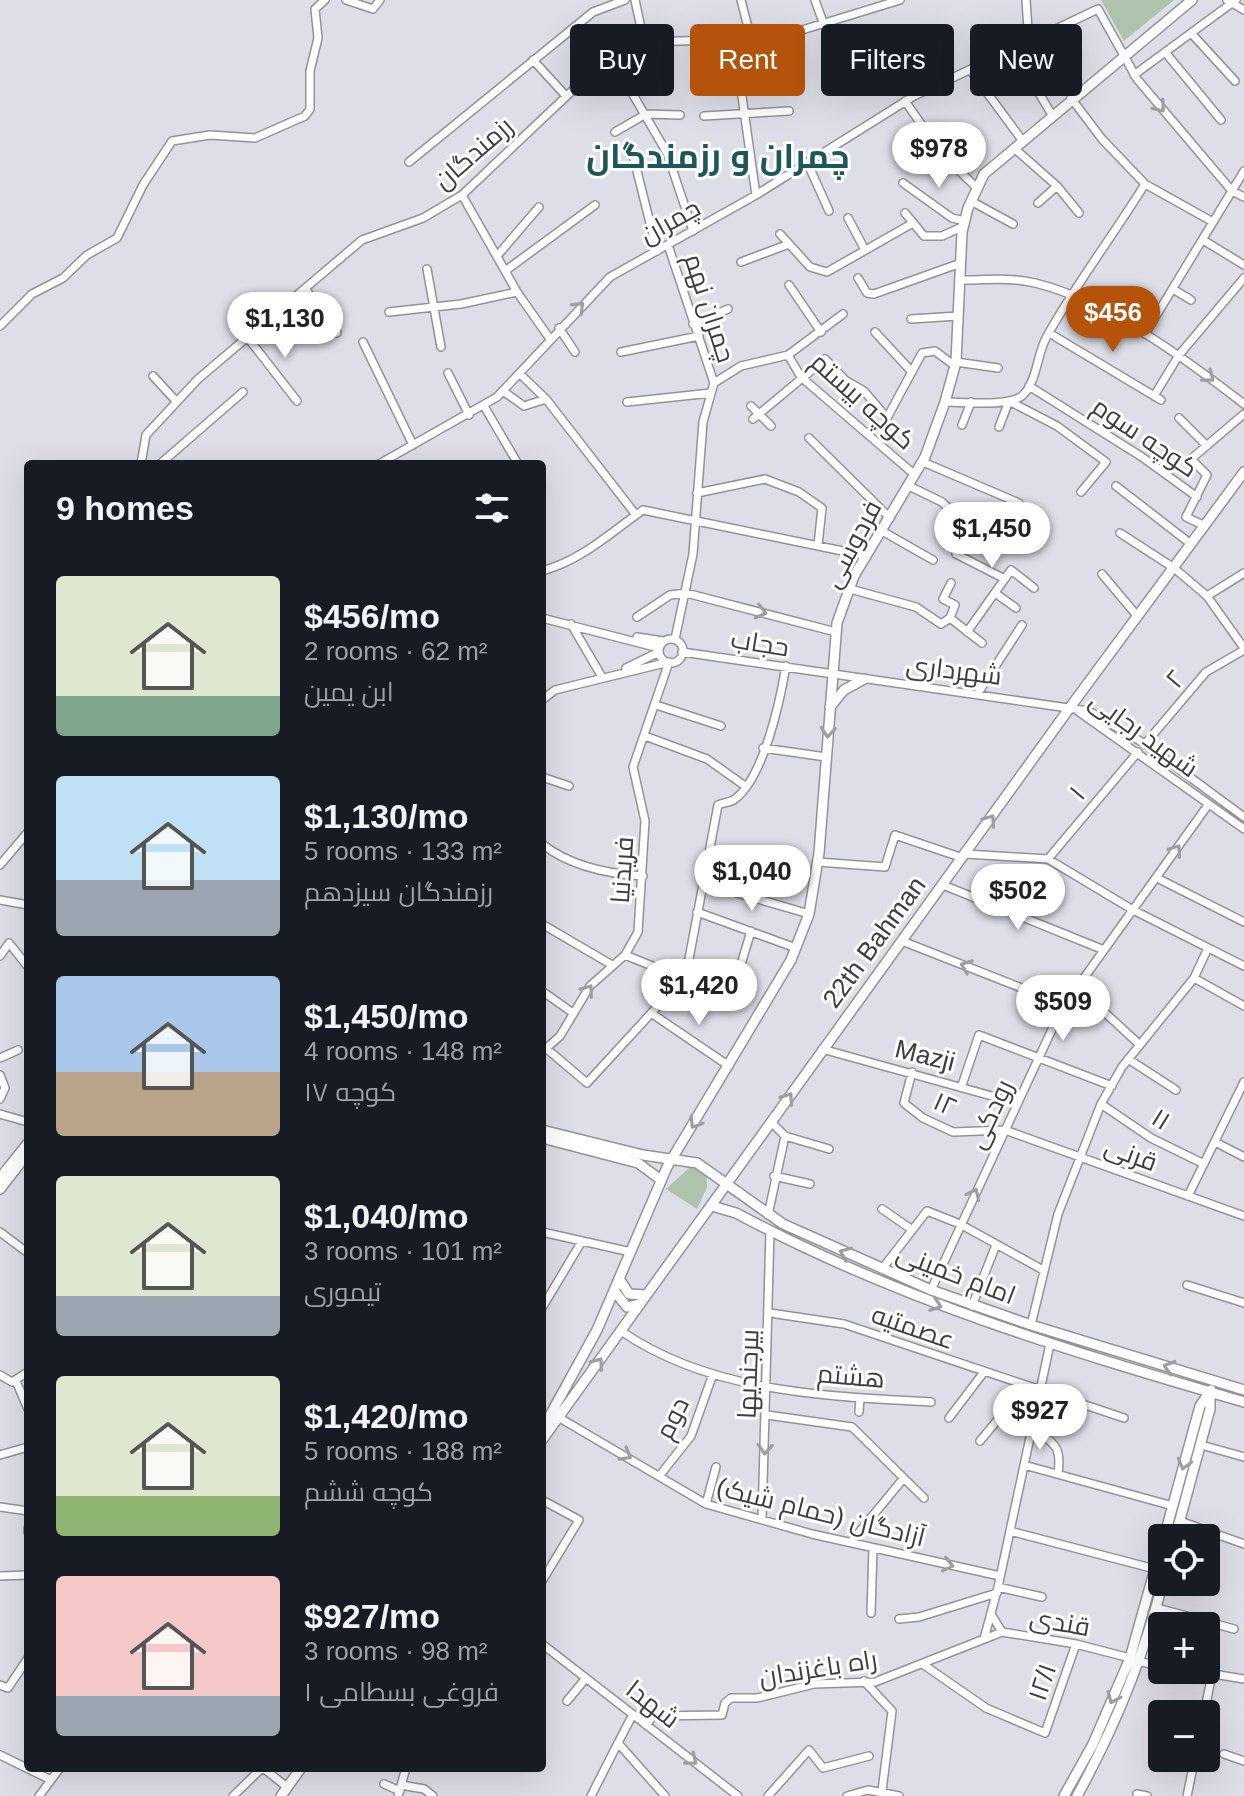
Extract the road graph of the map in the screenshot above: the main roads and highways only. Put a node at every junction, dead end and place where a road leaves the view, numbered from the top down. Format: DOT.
graph roads {
  1 [pos="1192,0"];
  2 [pos="1244,472"];
  3 [pos="864,679"];
  4 [pos="829,707"];
  5 [pos="546,1131"];
  6 [pos="546,1139"];
  7 [pos="24,1148"];
  8 [pos="24,1158"];
  9 [pos="672,1158"];
  10 [pos="0,1178"];
  11 [pos="661,1180"];
  12 [pos="727,1185"];
  13 [pos="0,1189"];
  14 [pos="712,1206"];
  15 [pos="620,1280"];
  16 [pos="615,1292"];
  17 [pos="642,1300"];
  18 [pos="1214,1380"];
  19 [pos="1244,1390"];
  20 [pos="1210,1392"];
  21 [pos="1244,1402"];
  22 [pos="546,1422"];
  23 [pos="546,1434"];
  24 [pos="1168,1524"];
  25 [pos="1179,1524"];
  26 [pos="1148,1594"];
  27 [pos="1160,1596"];
  28 [pos="1130,1658"];
  29 [pos="1141,1662"];
  30 [pos="298,1772"];
  31 [pos="281,1796"];
  32 [pos="1064,1796"];
  33 [pos="1077,1796"];
  1 -- 4 [label="main road, فردوسی"];
  12 -- 2 [label="main road, 22th Bahman, one-way"];
  3 -- 4 [label="main road"];
  4 -- 9 [label="main road, فردوسی, one-way"];
  5 -- 9 [label="main road, امام خمینی"];
  6 -- 11 [label="main road"];
  7 -- 10 [label="main road"];
  8 -- 13 [label="main road"];
  9 -- 11 [label="main road, فردوسی"];
  9 -- 12 [label="main road, امام خمینی"];
  11 -- 15 [label="main road, فردوسی"];
  12 -- 14 [label="main road, 22th Bahman"];
  18 -- 12 [label="main road, امام خمینی, one-way"];
  14 -- 17 [label="main road, 22th Bahman"];
  14 -- 20 [label="main road, امام خمینی, one-way"];
  15 -- 16 [label="main road, فردوسی"];
  15 -- 17 [label="main road"];
  16 -- 17 [label="main road"];
  16 -- 22 [label="main road, فردوسی"];
  23 -- 17 [label="main road, 22th Bahman, one-way"];
  18 -- 19 [label="main road, امام خمینی"];
  18 -- 20 [label="main road"];
  20 -- 21 [label="main road, امام خمینی"];
  20 -- 24 [label="main road, one-way"];
  20 -- 25 [label="main road"];
  26 -- 28 [label="main road"];
  27 -- 29 [label="main road"];
  28 -- 29 [label="main road"];
  28 -- 32 [label="main road, one-way"];
  29 -- 33 [label="main road"];
  30 -- 31 [label="main road"];
}
